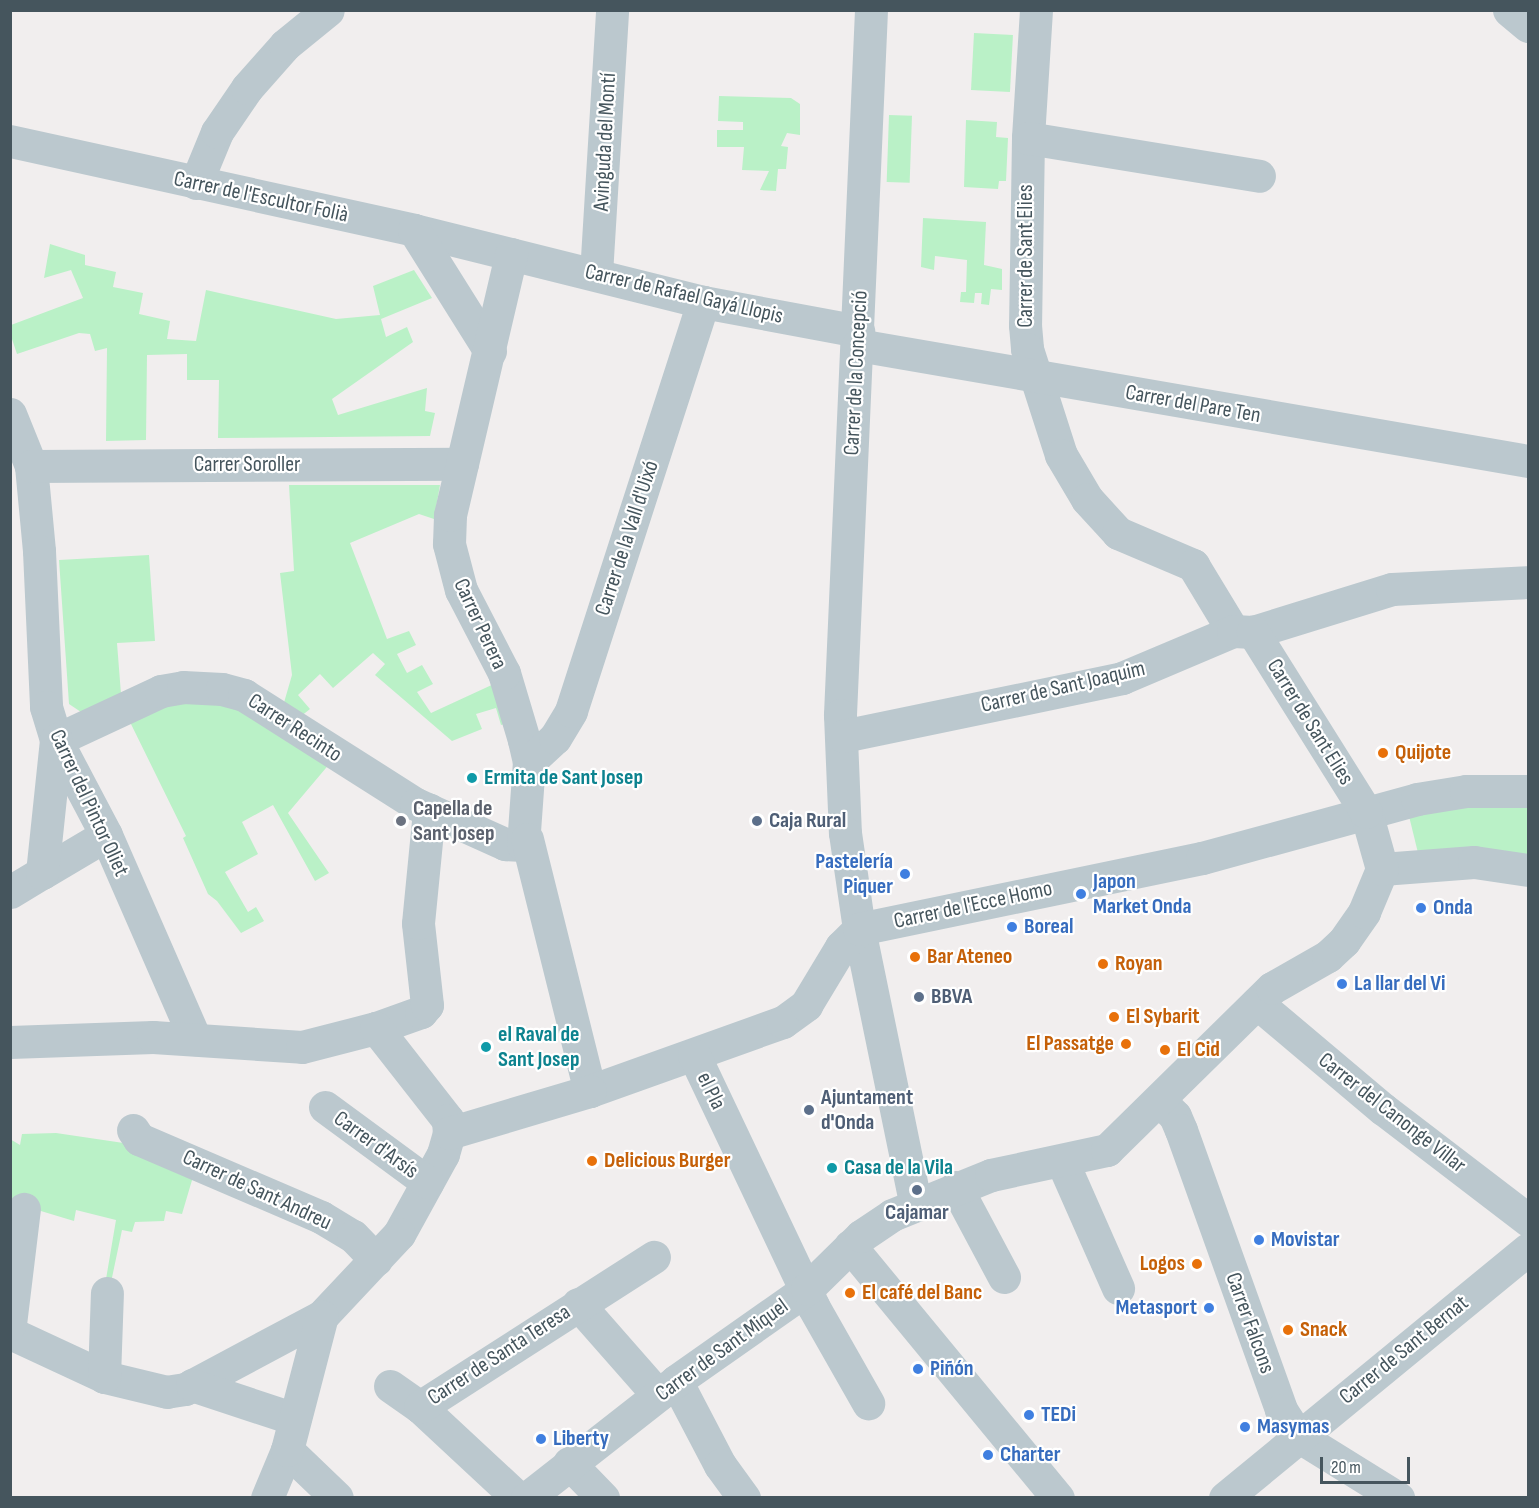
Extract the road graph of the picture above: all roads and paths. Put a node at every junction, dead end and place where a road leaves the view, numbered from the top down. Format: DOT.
graph roads {
  1 [pos="328,10"];
  2 [pos="612,10"];
  3 [pos="871,10"];
  4 [pos="1036,10"];
  5 [pos="1509,10"];
  6 [pos="1528,26"];
  7 [pos="1028,138"];
  8 [pos="10,141"];
  9 [pos="1259,176"];
  10 [pos="196,183"];
  11 [pos="414,230"];
  12 [pos="511,254"];
  13 [pos="596,274"];
  14 [pos="703,302"];
  15 [pos="858,338"];
  16 [pos="490,351"];
  17 [pos="1039,375"];
  18 [pos="10,414"];
  19 [pos="1528,461"];
  20 [pos="462,464"];
  21 [pos="31,466"];
  22 [pos="25,551"];
  23 [pos="1527,576"];
  24 [pos="1243,631"];
  25 [pos="843,736"];
  26 [pos="56,740"];
  27 [pos="529,762"];
  28 [pos="1528,791"];
  29 [pos="422,807"];
  30 [pos="1366,812"];
  31 [pos="527,833"];
  32 [pos="106,835"];
  33 [pos="1382,869"];
  34 [pos="1528,870"];
  35 [pos="42,873"];
  36 [pos="10,892"];
  37 [pos="859,929"];
  38 [pos="1257,1003"];
  39 [pos="369,1030"];
  40 [pos="195,1039"];
  41 [pos="10,1042"];
  42 [pos="694,1055"];
  43 [pos="600,1088"];
  44 [pos="1160,1101"];
  45 [pos="325,1107"];
  46 [pos="133,1130"];
  47 [pos="449,1133"];
  48 [pos="1062,1161"];
  49 [pos="427,1182"];
  50 [pos="956,1187"];
  51 [pos="915,1203"];
  52 [pos="24,1209"];
  53 [pos="1528,1220"];
  54 [pos="850,1246"];
  55 [pos="1528,1249"];
  56 [pos="654,1257"];
  57 [pos="376,1260"];
  58 [pos="1004,1277"];
  59 [pos="1118,1288"];
  60 [pos="807,1289"];
  61 [pos="107,1293"];
  62 [pos="579,1304"];
  63 [pos="322,1316"];
  64 [pos="10,1324"];
  65 [pos="10,1333"];
  66 [pos="104,1377"];
  67 [pos="390,1386"];
  68 [pos="667,1388"];
  69 [pos="180,1389"];
  70 [pos="868,1403"];
  71 [pos="420,1407"];
  72 [pos="1298,1436"];
  73 [pos="282,1460"];
  74 [pos="569,1463"];
  75 [pos="337,1497"];
  76 [pos="518,1497"];
  77 [pos="528,1497"];
  78 [pos="603,1497"];
  79 [pos="744,1497"];
  80 [pos="1058,1497"];
  81 [pos="1225,1497"];
  82 [pos="1398,1497"];
  1 -- 10 [label="street"];
  2 -- 13 [label="street, Avinguda del Montí"];
  3 -- 15 [label="street, Carrer de la Concepció"];
  4 -- 7 [label="street, Carrer de Sant Elies"];
  5 -- 6 [label="street"];
  7 -- 9 [label="street"];
  7 -- 17 [label="street, Carrer de Sant Elies"];
  8 -- 10 [label="street, Carrer de l'Escultor Folià"];
  10 -- 11 [label="street, Carrer de l'Escultor Folià"];
  11 -- 12 [label="street, Carrer de l'Escultor Folià"];
  11 -- 16 [label="street"];
  12 -- 13 [label="street, Carrer de Rafael Gayá Llopis"];
  12 -- 16 [label="street, Carrer Perera"];
  13 -- 14 [label="street, Carrer de Rafael Gayá Llopis"];
  14 -- 15 [label="street, Carrer de Rafael Gayá Llopis"];
  14 -- 27 [label="street, Carrer de la Vall d'Uixó"];
  15 -- 17 [label="street, Carrer del Pare Ten"];
  15 -- 25 [label="street, Carrer de la Concepció"];
  16 -- 20 [label="street, Carrer Perera"];
  17 -- 19 [label="street, Carrer del Pare Ten"];
  17 -- 24 [label="street, Carrer de Sant Elies"];
  18 -- 21 [label="street, Carrer del Pintor Oliet"];
  20 -- 21 [label="street, Carrer Soroller"];
  20 -- 27 [label="street, Carrer Perera"];
  21 -- 22 [label="street, Carrer del Pintor Oliet"];
  22 -- 26 [label="street, Carrer del Pintor Oliet"];
  23 -- 24 [label="street, Carrer de Sant Joaquim"];
  24 -- 25 [label="street, Carrer de Sant Joaquim"];
  24 -- 30 [label="street, Carrer de Sant Elies"];
  25 -- 37 [label="street"];
  26 -- 29 [label="street, Carrer Recinto"];
  26 -- 32 [label="street, Carrer del Pintor Oliet"];
  26 -- 35 [label="street"];
  27 -- 31 [label="street, Carrer Perera"];
  28 -- 30 [label="street, Carrer de l'Ecce Homo"];
  29 -- 31 [label="street"];
  29 -- 39 [label="street"];
  30 -- 33 [label="street, Carrer de Sant Elies"];
  30 -- 37 [label="street, Carrer de l'Ecce Homo"];
  31 -- 43 [label="street"];
  32 -- 35 [label="street"];
  32 -- 40 [label="street, Carrer del Pintor Oliet"];
  33 -- 34 [label="street"];
  33 -- 38 [label="street, Carrer de Sant Miquel"];
  35 -- 36 [label="street"];
  37 -- 42 [label="street, el Pla"];
  37 -- 51 [label="street"];
  38 -- 44 [label="street, Carrer de Sant Miquel"];
  38 -- 53 [label="street, Carrer del Canonge Villar"];
  39 -- 40 [label="street"];
  39 -- 47 [label="street"];
  40 -- 41 [label="street"];
  42 -- 43 [label="street"];
  42 -- 60 [label="street, el Pla"];
  43 -- 47 [label="street"];
  44 -- 48 [label="street, Carrer de Sant Miquel"];
  44 -- 72 [label="street, Carrer Falcons"];
  45 -- 49 [label="street, Carrer d'Arsís"];
  46 -- 57 [label="street, Carrer de Sant Andreu"];
  47 -- 49 [label="street"];
  48 -- 50 [label="street, Carrer de Sant Miquel"];
  48 -- 59 [label="street"];
  49 -- 57 [label="street"];
  50 -- 51 [label="street, Carrer de Sant Miquel"];
  50 -- 58 [label="street"];
  51 -- 54 [label="street, Carrer de Sant Miquel"];
  52 -- 64 [label="street"];
  54 -- 60 [label="street, Carrer de Sant Miquel"];
  54 -- 80 [label="street"];
  55 -- 72 [label="street, Carrer de Sant Bernat"];
  56 -- 62 [label="street, Carrer de Santa Teresa"];
  57 -- 63 [label="street"];
  60 -- 68 [label="street, Carrer de Sant Miquel"];
  60 -- 70 [label="street, el Pla"];
  61 -- 66 [label="street"];
  62 -- 68 [label="street, Carrer de Santa Teresa"];
  62 -- 71 [label="street, Carrer de Santa Teresa"];
  63 -- 69 [label="street"];
  63 -- 73 [label="street"];
  65 -- 66 [label="street"];
  66 -- 69 [label="street"];
  67 -- 71 [label="street, Carrer de Santa Teresa"];
  68 -- 74 [label="street, Carrer de Sant Miquel"];
  68 -- 79 [label="street, Carrer de Santa Teresa"];
  69 -- 73 [label="street"];
  71 -- 76 [label="street, Carrer de Santa Teresa"];
  72 -- 81 [label="street, Carrer de Sant Bernat"];
  72 -- 82 [label="street, Carrer Falcons"];
  73 -- 75 [label="street"];
  74 -- 77 [label="street, Carrer de Sant Miquel"];
  74 -- 78 [label="street"];
}
